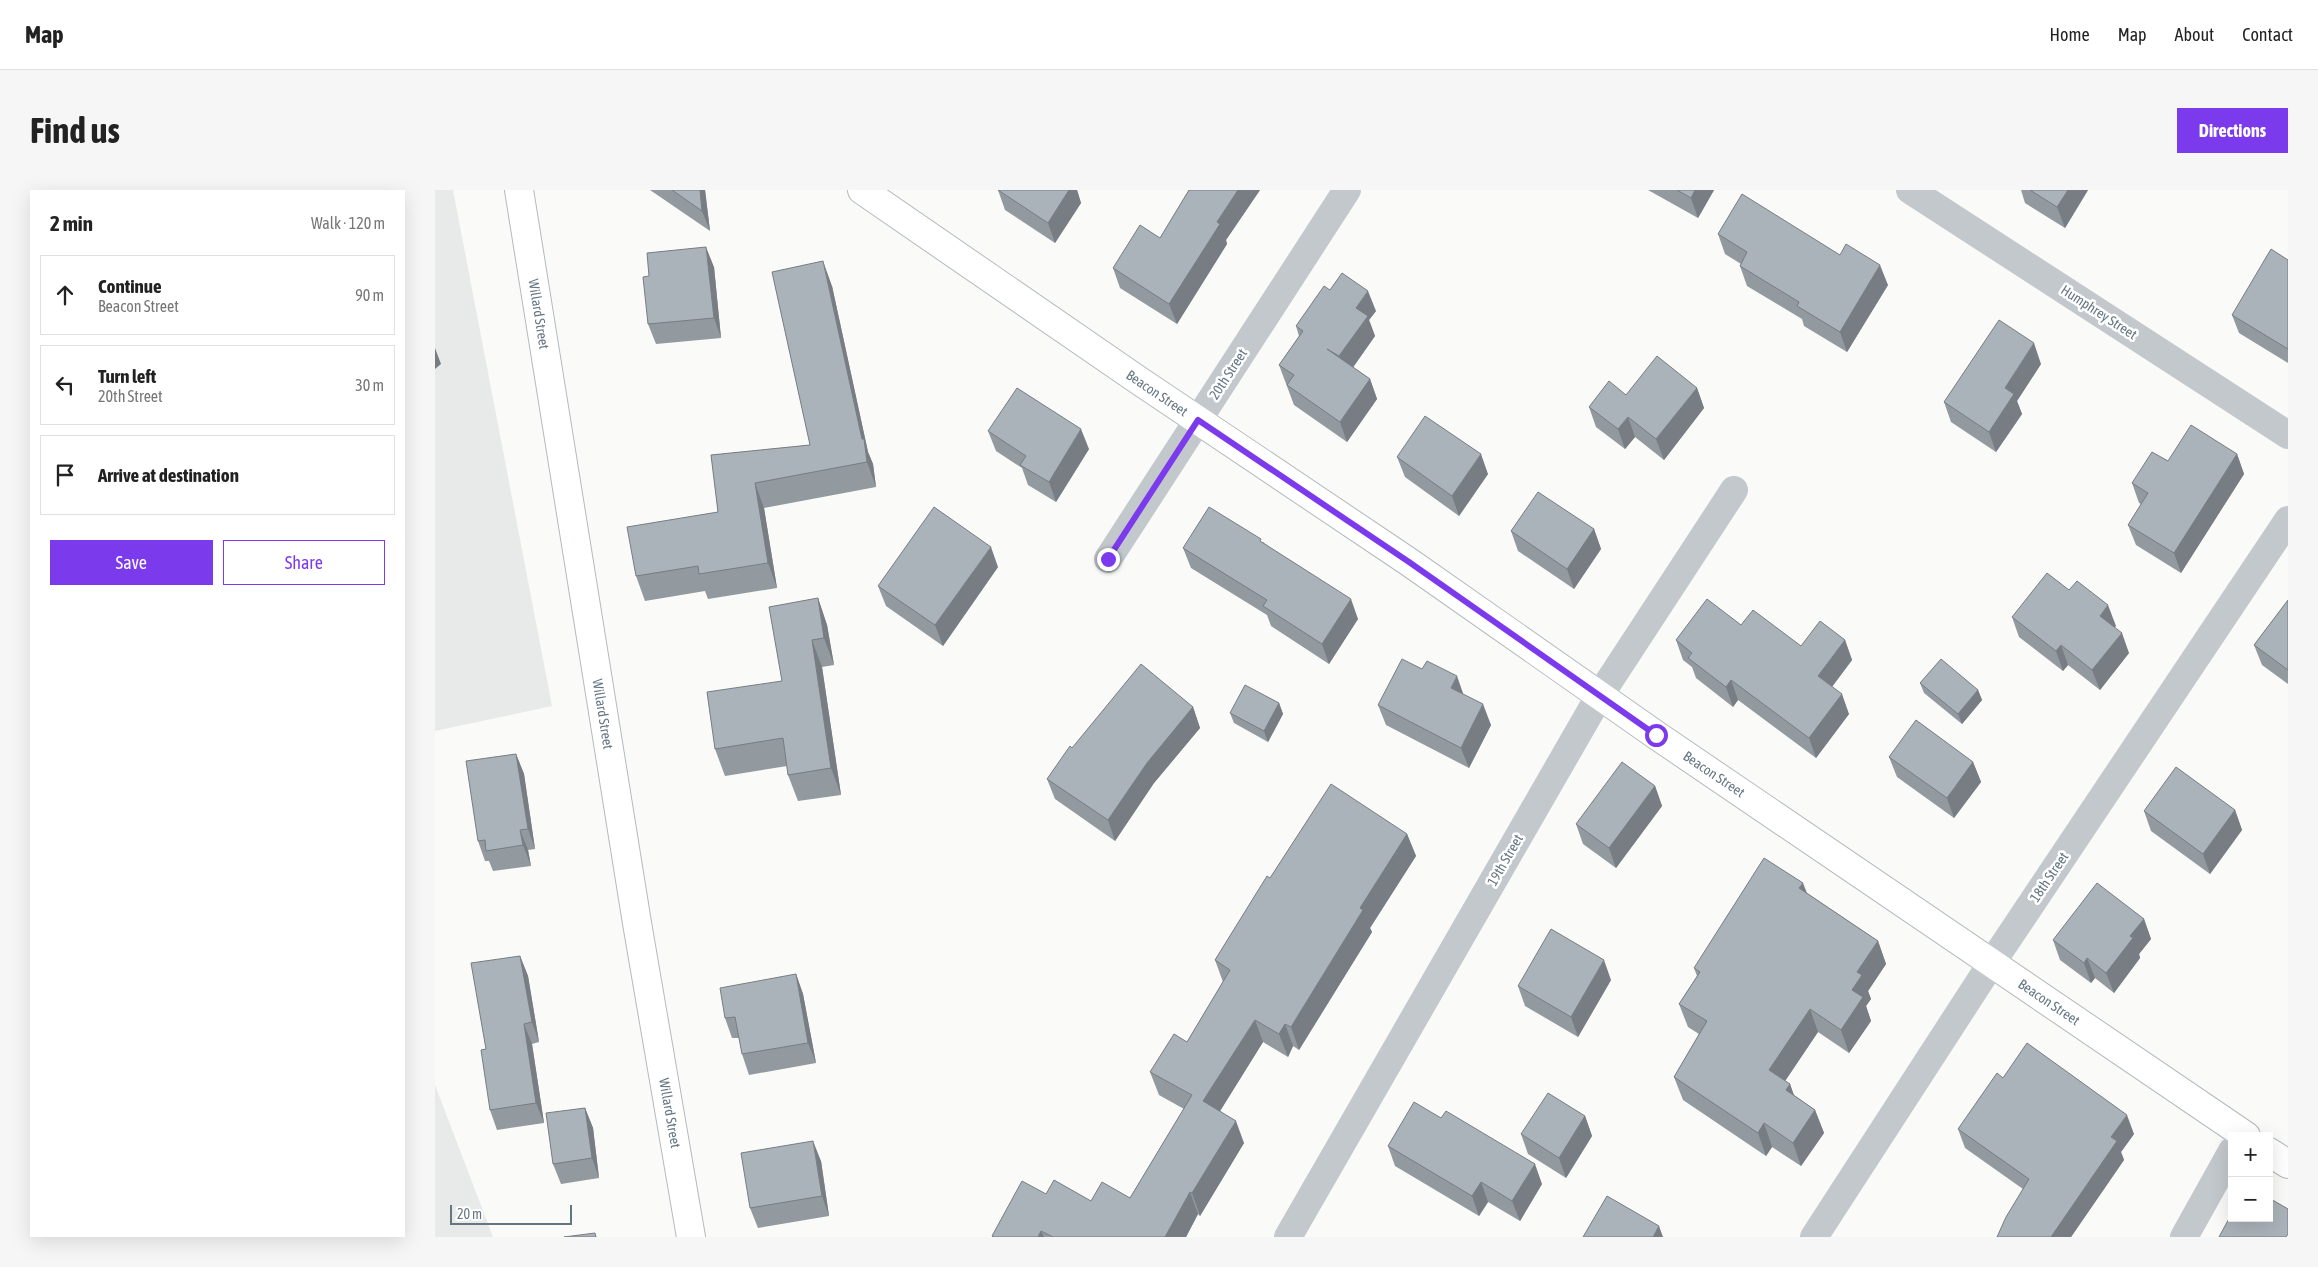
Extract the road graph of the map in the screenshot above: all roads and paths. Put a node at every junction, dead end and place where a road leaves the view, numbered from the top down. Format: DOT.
graph roads {
  1 [pos="519,190"];
  2 [pos="862,190"];
  3 [pos="1347,190"];
  4 [pos="1909,190"];
  5 [pos="1937,197"];
  6 [pos="1198,420"];
  7 [pos="2288,435"];
  8 [pos="1733,490"];
  9 [pos="2288,520"];
  10 [pos="1108,559"];
  11 [pos="1600,695"];
  12 [pos="1991,964"];
  13 [pos="2230,1132"];
  14 [pos="2273,1155"];
  15 [pos="2228,1160"];
  16 [pos="2288,1164"];
  17 [pos="691,1237"];
  18 [pos="1288,1237"];
  19 [pos="1814,1237"];
  20 [pos="2184,1237"];
  1 -- 17 [label="street, Willard Street"];
  2 -- 6 [label="street, Beacon Street"];
  3 -- 6 [label="street, 20th Street"];
  4 -- 5 [label="street, Humphrey Street"];
  5 -- 7 [label="street, Humphrey Street"];
  6 -- 10 [label="street, 20th Street"];
  6 -- 11 [label="street, Beacon Street"];
  8 -- 11 [label="street, 19th Street"];
  9 -- 12 [label="street, 18th Street"];
  11 -- 12 [label="street, Beacon Street"];
  11 -- 18 [label="street, 19th Street"];
  12 -- 13 [label="street, Beacon Street"];
  12 -- 19 [label="street, 18th Street"];
  14 -- 16 [label="street"];
  15 -- 20 [label="street"];
}
